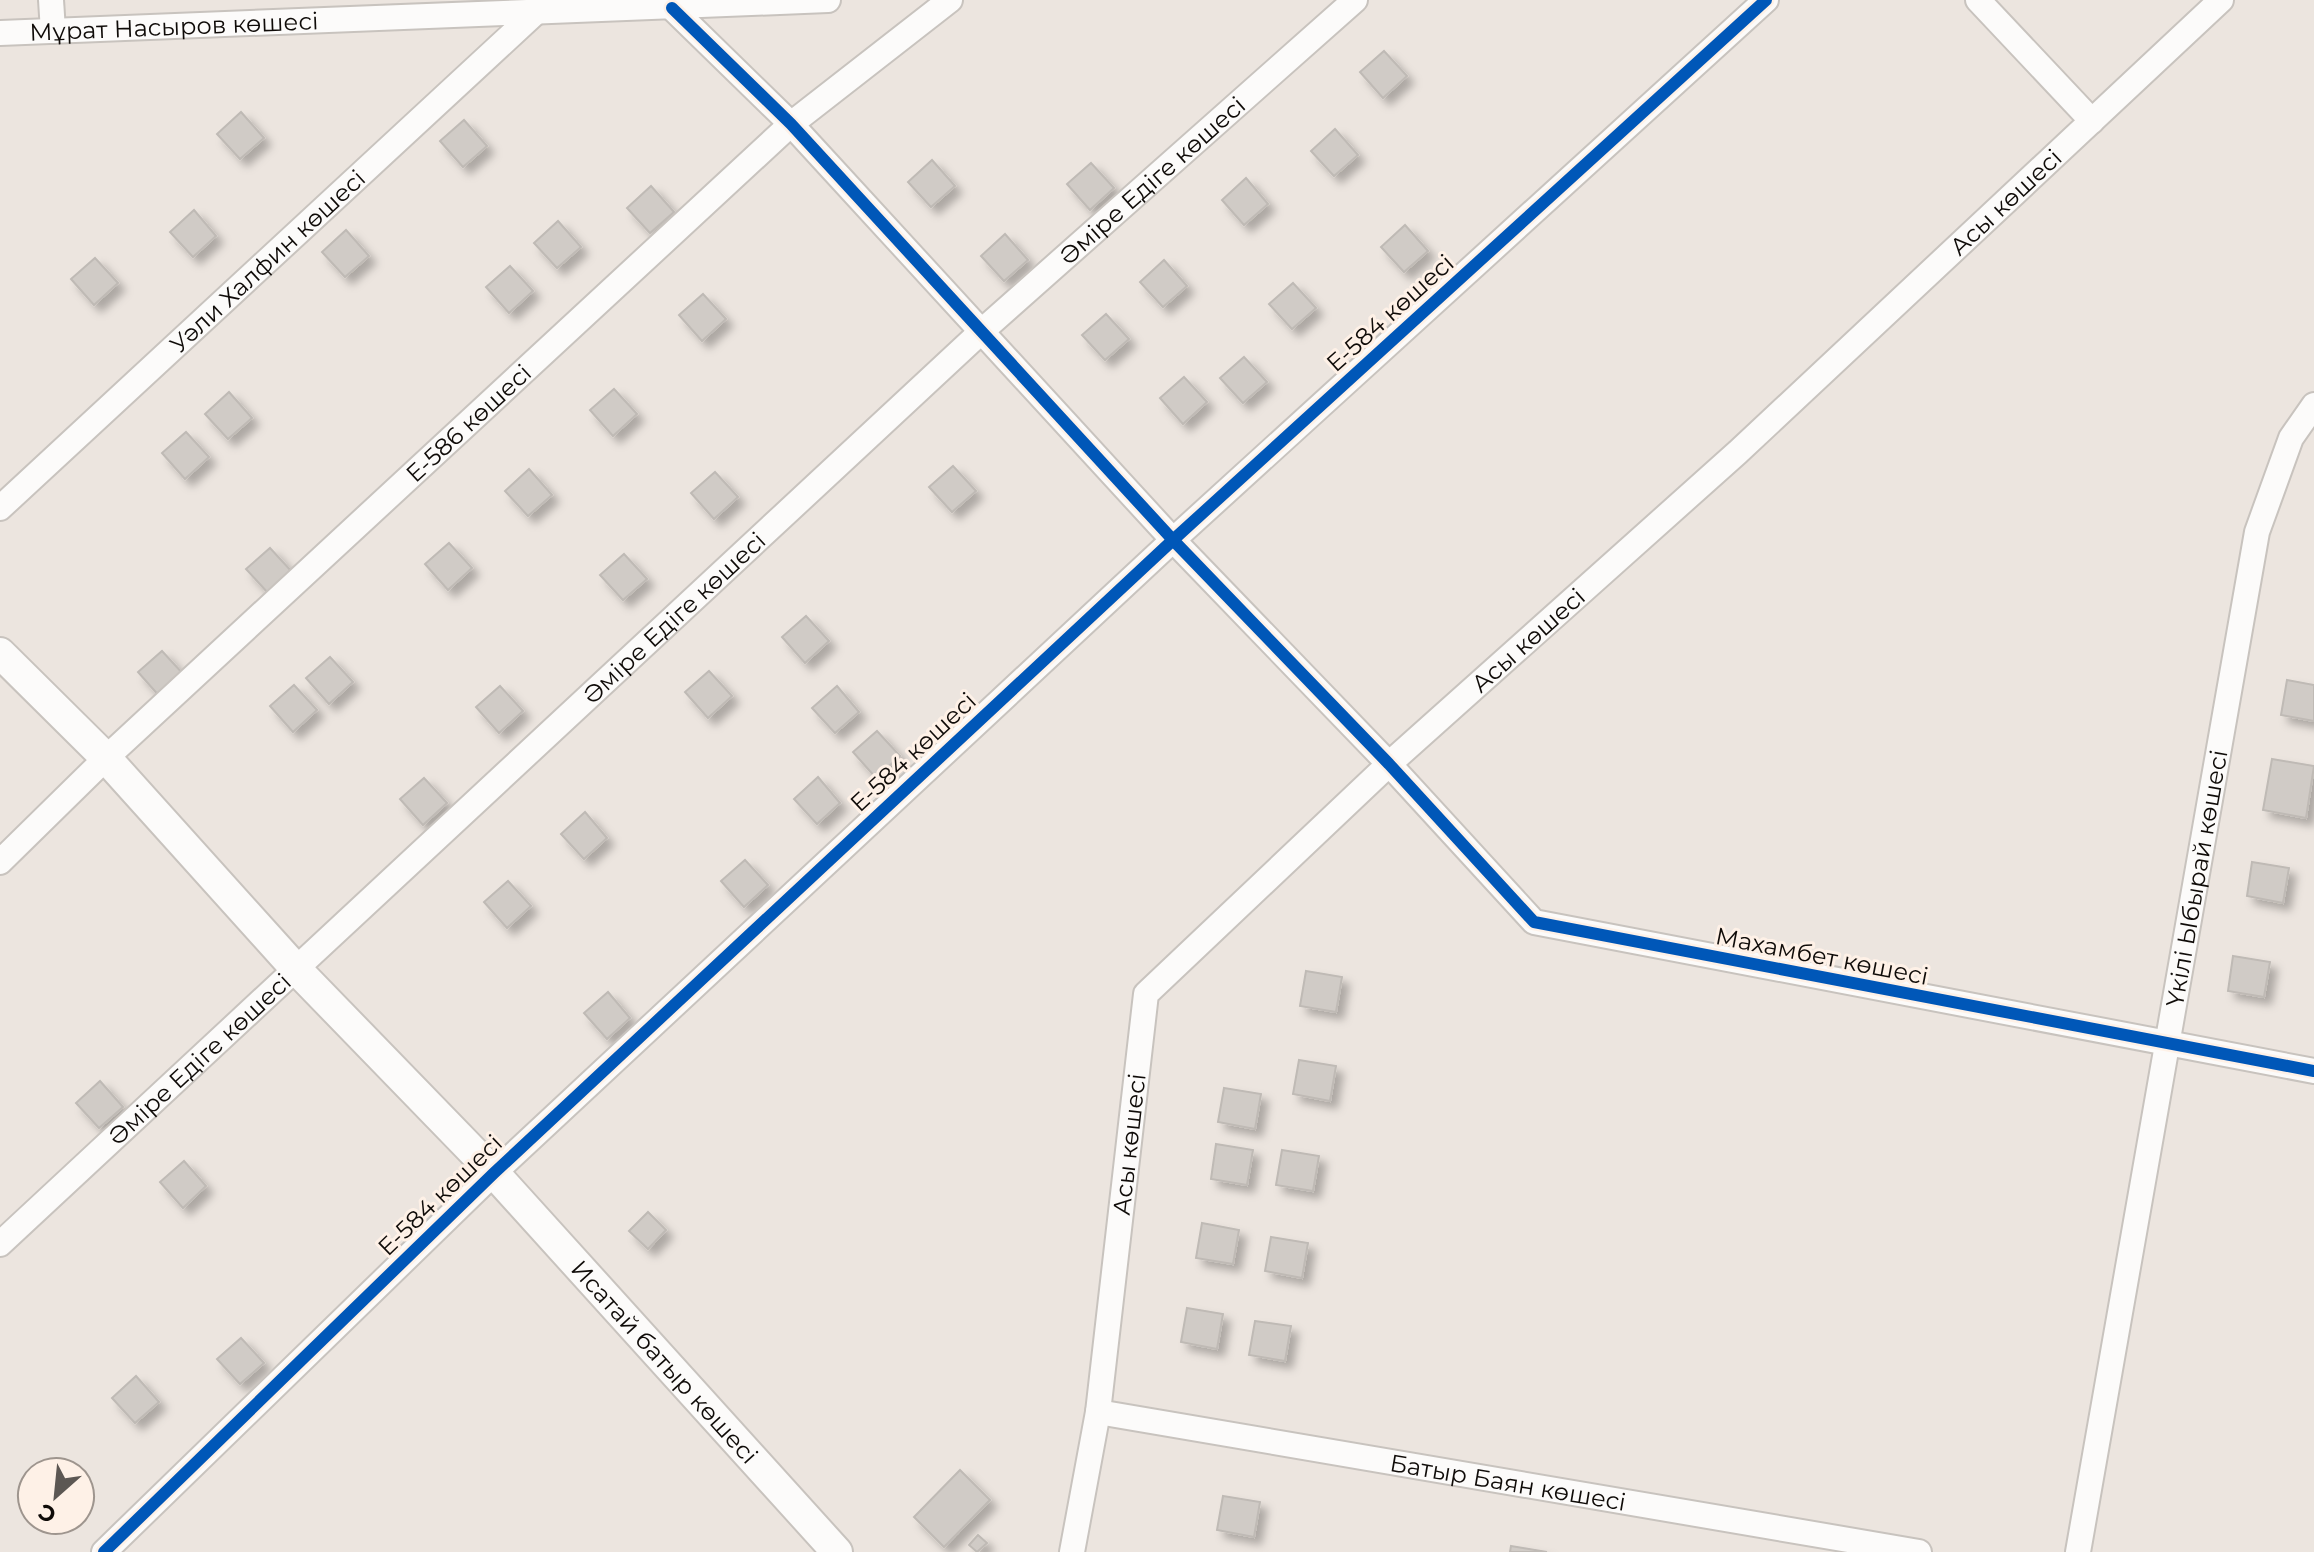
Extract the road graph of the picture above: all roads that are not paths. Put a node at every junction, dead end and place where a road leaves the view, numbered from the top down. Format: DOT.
graph roads {
  1 [pos="51,0"];
  2 [pos="828,0"];
  3 [pos="950,0"];
  4 [pos="1355,0"];
  5 [pos="1766,0"];
  6 [pos="1978,0"];
  7 [pos="2221,0"];
  8 [pos="672,8"];
  9 [pos="534,14"];
  10 [pos="53,31"];
  11 [pos="0,33"];
  12 [pos="2092,121"];
  13 [pos="791,124"];
  14 [pos="983,330"];
  15 [pos="2314,405"];
  16 [pos="0,508"];
  17 [pos="1173,540"];
  18 [pos="0,653"];
  19 [pos="106,758"];
  20 [pos="1389,764"];
  21 [pos="0,862"];
  22 [pos="296,969"];
  23 [pos="2166,1045"];
  24 [pos="2314,1071"];
  25 [pos="494,1173"];
  26 [pos="0,1244"];
  27 [pos="1098,1412"];
  28 [pos="104,1552"];
  29 [pos="837,1552"];
  30 [pos="1072,1552"];
  31 [pos="1919,1552"];
  32 [pos="2078,1552"];
  1 -- 10 [label="street"];
  2 -- 8 [label="street, Мұрат Насыров көшесі"];
  3 -- 13 [label="street, Е-586 көшесі"];
  4 -- 14 [label="street, Әміре Едіге көшесі"];
  5 -- 17 [label="street, Е-584 көшесі"];
  6 -- 12 [label="street"];
  7 -- 12 [label="street, Асы көшесі"];
  8 -- 9 [label="street, Мұрат Насыров көшесі"];
  8 -- 13 [label="street, Махамбет көшесі"];
  9 -- 10 [label="street, Мұрат Насыров көшесі"];
  9 -- 16 [label="street, Уәли Халфин көшесі"];
  10 -- 11 [label="street, Мұрат Насыров көшесі"];
  12 -- 20 [label="street, Асы көшесі"];
  13 -- 14 [label="street, Махамбет көшесі"];
  13 -- 19 [label="street, Е-586 көшесі"];
  14 -- 17 [label="street, Махамбет көшесі"];
  14 -- 22 [label="street, Әміре Едіге көшесі"];
  15 -- 23 [label="street, Үкілі Ыбырай көшесі"];
  17 -- 20 [label="street, Махамбет көшесі"];
  17 -- 25 [label="street, Е-584 көшесі"];
  18 -- 19 [label="street, Исатай батыр көшесі"];
  19 -- 21 [label="street, Е-586 көшесі"];
  19 -- 22 [label="street, Исатай батыр көшесі"];
  20 -- 23 [label="street, Махамбет көшесі"];
  20 -- 27 [label="street, Асы көшесі"];
  22 -- 25 [label="street, Исатай батыр көшесі"];
  22 -- 26 [label="street, Әміре Едіге көшесі"];
  23 -- 24 [label="street, Махамбет көшесі"];
  23 -- 32 [label="street, Үкілі Ыбырай көшесі"];
  25 -- 28 [label="street, Е-584 көшесі"];
  25 -- 29 [label="street, Исатай батыр көшесі"];
  27 -- 30 [label="street, Асы көшесі"];
  27 -- 31 [label="street, Батыр Баян көшесі"];
}
